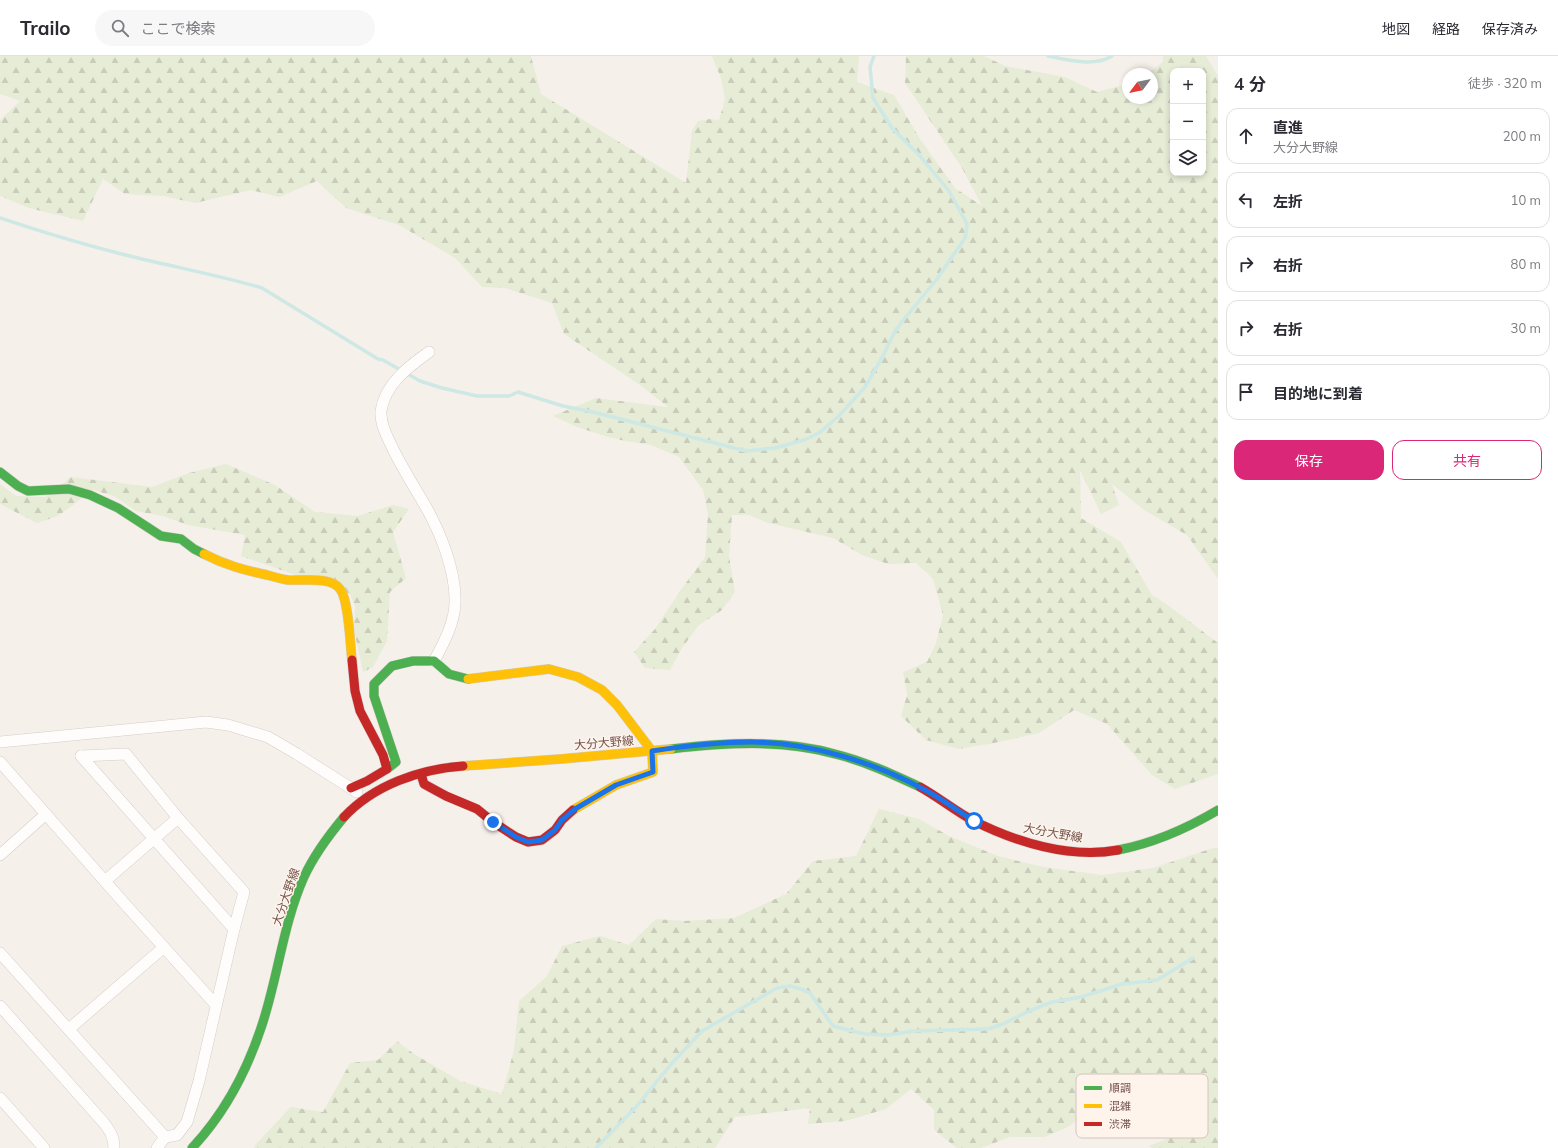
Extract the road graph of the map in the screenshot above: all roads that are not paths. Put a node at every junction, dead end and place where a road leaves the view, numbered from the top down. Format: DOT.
graph roads {
  1 [pos="429,352"];
  2 [pos="0,472"];
  3 [pos="434,661"];
  4 [pos="0,742"];
  5 [pos="652,751"];
  6 [pos="0,762"];
  7 [pos="387,769"];
  8 [pos="421,774"];
  9 [pos="351,788"];
  10 [pos="364,798"];
  11 [pos="1218,810"];
  12 [pos="46,814"];
  13 [pos="178,818"];
  14 [pos="154,840"];
  15 [pos="0,855"];
  16 [pos="105,881"];
  17 [pos="234,929"];
  18 [pos="163,948"];
  19 [pos="0,953"];
  20 [pos="216,1005"];
  21 [pos="0,1006"];
  22 [pos="69,1029"];
  23 [pos="0,1098"];
  24 [pos="165,1137"];
  25 [pos="44,1148"];
  26 [pos="114,1148"];
  27 [pos="157,1148"];
  28 [pos="192,1148"];
  1 -- 3 [label="street"];
  2 -- 7 [label="street"];
  3 -- 5 [label="street"];
  3 -- 7 [label="street"];
  4 -- 9 [label="street"];
  5 -- 8 [label="street, 大分大野線"];
  5 -- 8 [label="street"];
  5 -- 11 [label="street, 大分大野線"];
  6 -- 12 [label="street"];
  7 -- 9 [label="street"];
  8 -- 10 [label="street, 大分大野線"];
  9 -- 10 [label="street"];
  10 -- 28 [label="street, 大分大野線"];
  12 -- 15 [label="street"];
  12 -- 16 [label="street"];
  13 -- 14 [label="street"];
  13 -- 14 [label="street"];
  13 -- 17 [label="street"];
  14 -- 16 [label="street"];
  14 -- 17 [label="street"];
  16 -- 18 [label="street"];
  17 -- 20 [label="street"];
  18 -- 20 [label="street"];
  18 -- 22 [label="street"];
  19 -- 22 [label="street"];
  20 -- 24 [label="street"];
  21 -- 26 [label="street"];
  22 -- 24 [label="street"];
  23 -- 25 [label="street"];
  24 -- 27 [label="street"];
}
